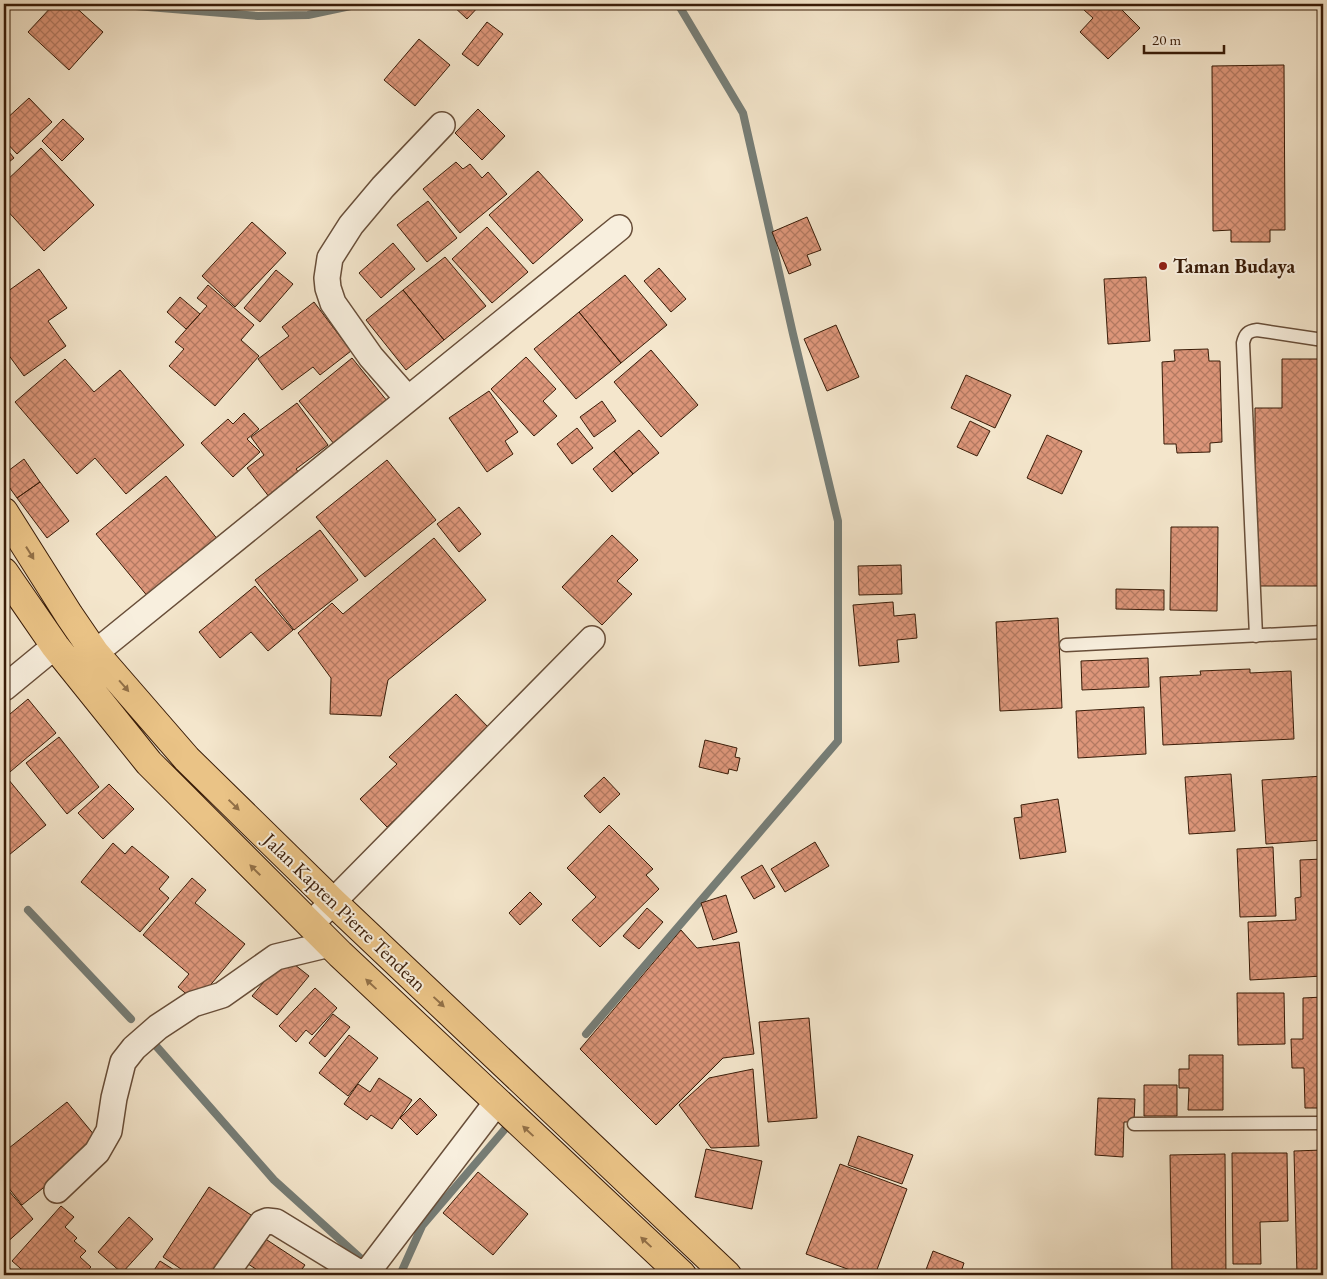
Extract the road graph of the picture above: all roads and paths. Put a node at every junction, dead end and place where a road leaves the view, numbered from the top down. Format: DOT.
graph roads {
  1 [pos="442,125"];
  2 [pos="619,228"];
  3 [pos="1323,340"];
  4 [pos="408,399"];
  5 [pos="4,512"];
  6 [pos="4,572"];
  7 [pos="1323,632"];
  8 [pos="1256,636"];
  9 [pos="592,639"];
  10 [pos="1066,645"];
  11 [pos="55,646"];
  12 [pos="95,653"];
  13 [pos="4,688"];
  14 [pos="333,902"];
  15 [pos="310,925"];
  16 [pos="330,944"];
  17 [pos="497,1102"];
  18 [pos="1323,1123"];
  19 [pos="1134,1124"];
  20 [pos="58,1190"];
  21 [pos="225,1275"];
  22 [pos="682,1275"];
  23 [pos="727,1275"];
  1 -- 4 [label="street"];
  2 -- 4 [label="street"];
  3 -- 8 [label="lane"];
  4 -- 12 [label="street"];
  5 -- 12 [label="main road, Jalan Kapten Pierre Tendean, one-way"];
  6 -- 11 [label="main road, Jalan Kapten Pierre Tendean"];
  7 -- 8 [label="lane"];
  8 -- 10 [label="lane"];
  9 -- 14 [label="street"];
  11 -- 13 [label="street"];
  15 -- 11 [label="main road, Jalan Kapten Pierre Tendean, one-way"];
  12 -- 14 [label="main road, Jalan Kapten Pierre Tendean, one-way"];
  14 -- 15 [label="street"];
  14 -- 23 [label="main road, Jalan Kapten Pierre Tendean, one-way"];
  15 -- 16 [label="main road, Jalan Kapten Pierre Tendean"];
  17 -- 16 [label="main road, Jalan Kapten Pierre Tendean, one-way"];
  16 -- 20 [label="street"];
  17 -- 21 [label="street"];
  22 -- 17 [label="main road, Jalan Kapten Pierre Tendean, one-way"];
  18 -- 19 [label="lane"];
}
